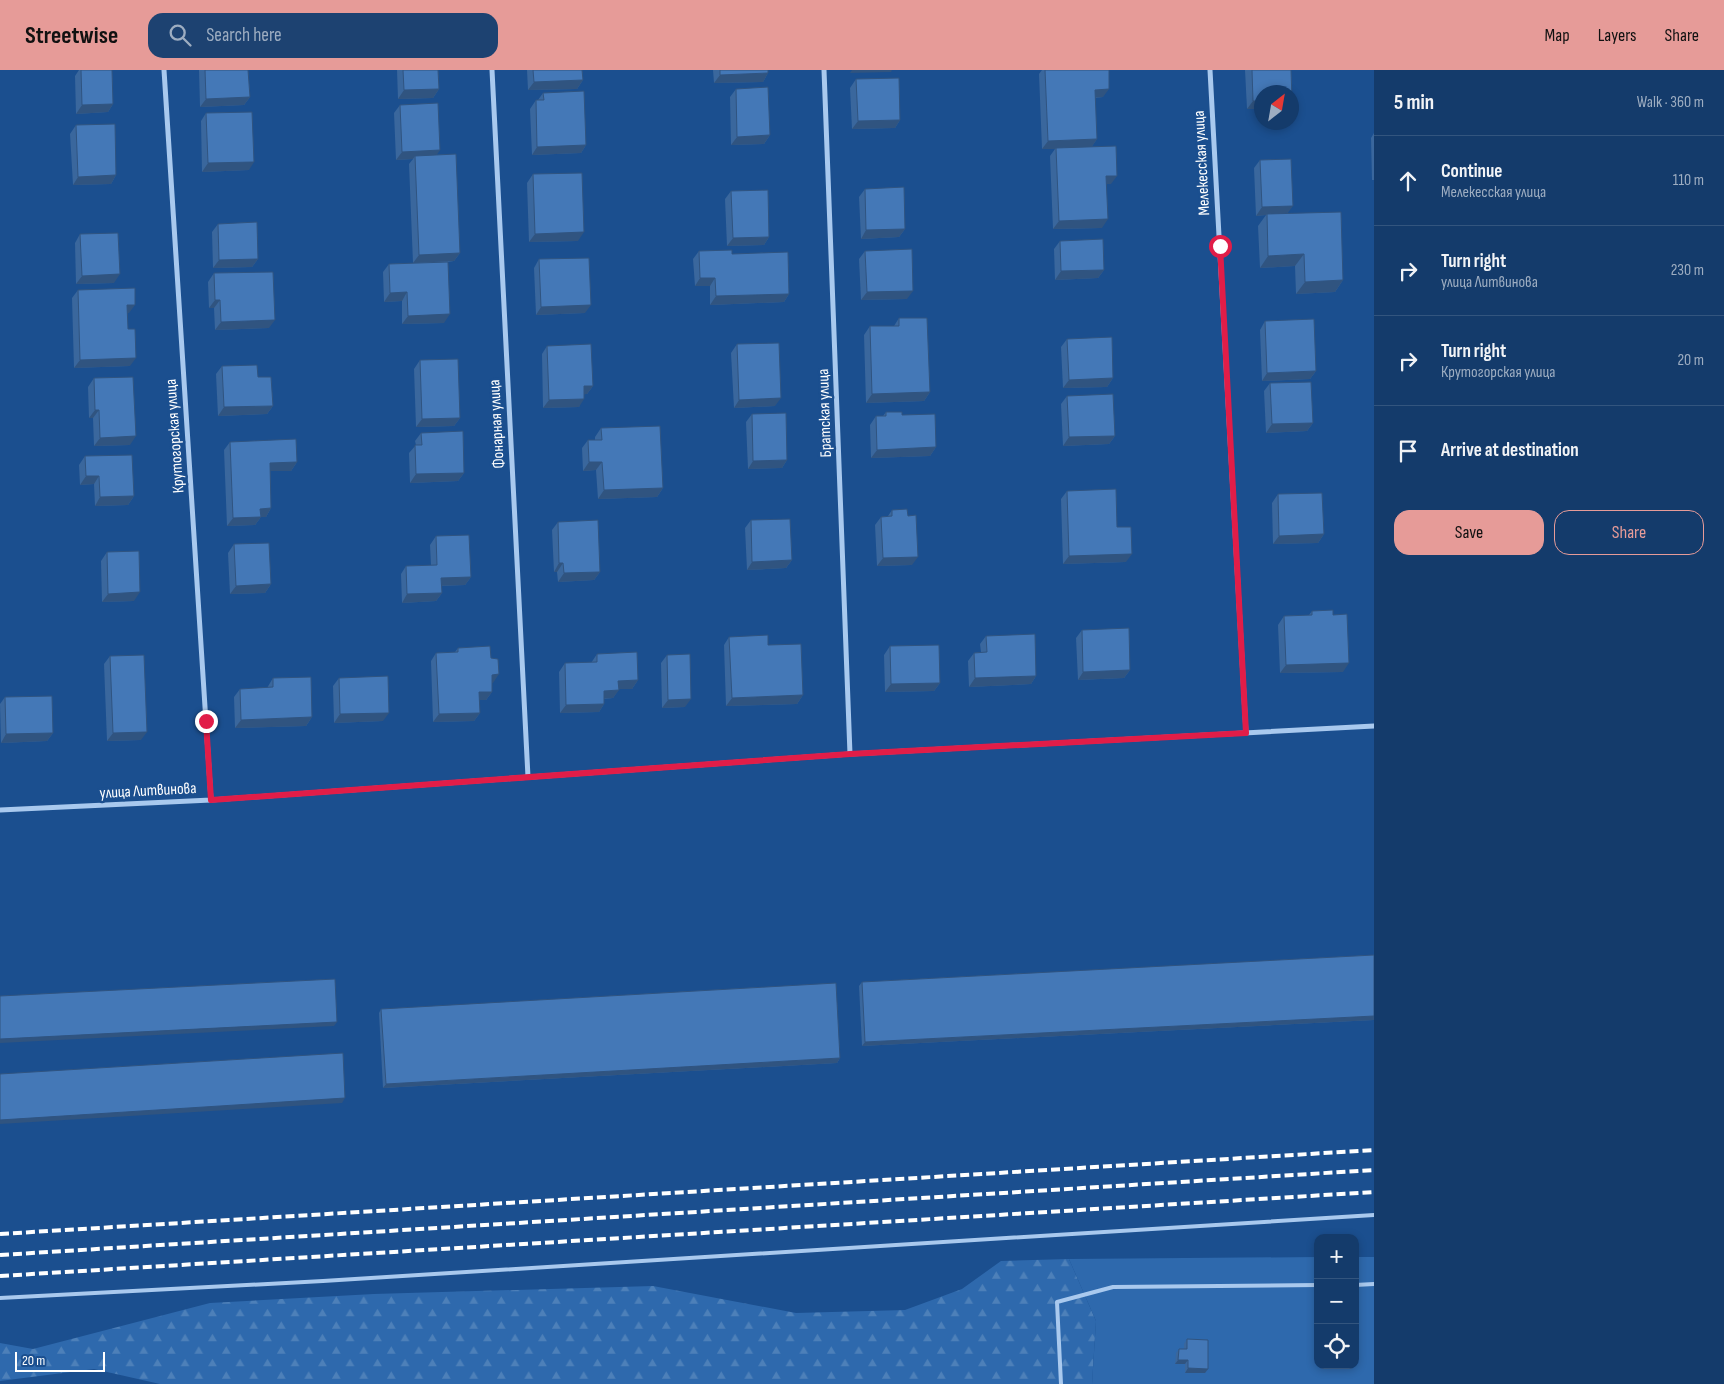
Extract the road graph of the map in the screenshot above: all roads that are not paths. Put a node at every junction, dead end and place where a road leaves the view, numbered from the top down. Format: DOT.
graph roads {
  1 [pos="164,70"];
  2 [pos="492,70"];
  3 [pos="824,70"];
  4 [pos="1210,70"];
  5 [pos="1374,726"];
  6 [pos="1246,733"];
  7 [pos="850,754"];
  8 [pos="528,776"];
  9 [pos="211,800"];
  10 [pos="0,810"];
  11 [pos="1374,1215"];
  12 [pos="1359,1284"];
  13 [pos="1374,1284"];
  14 [pos="1314,1285"];
  15 [pos="0,1298"];
  16 [pos="1061,1384"];
  1 -- 9 [label="street, Крутогорская улица"];
  2 -- 8 [label="street, Фонарная улица"];
  3 -- 7 [label="street, Братская улица"];
  4 -- 6 [label="street, Мелекесская улица"];
  5 -- 6 [label="street, улица Литвинова"];
  6 -- 7 [label="street, улица Литвинова"];
  7 -- 8 [label="street, улица Литвинова"];
  8 -- 9 [label="street, улица Литвинова"];
  9 -- 10 [label="street, улица Литвинова"];
  11 -- 15 [label="lane"];
  12 -- 13 [label="lane"];
  14 -- 16 [label="lane"];
}
